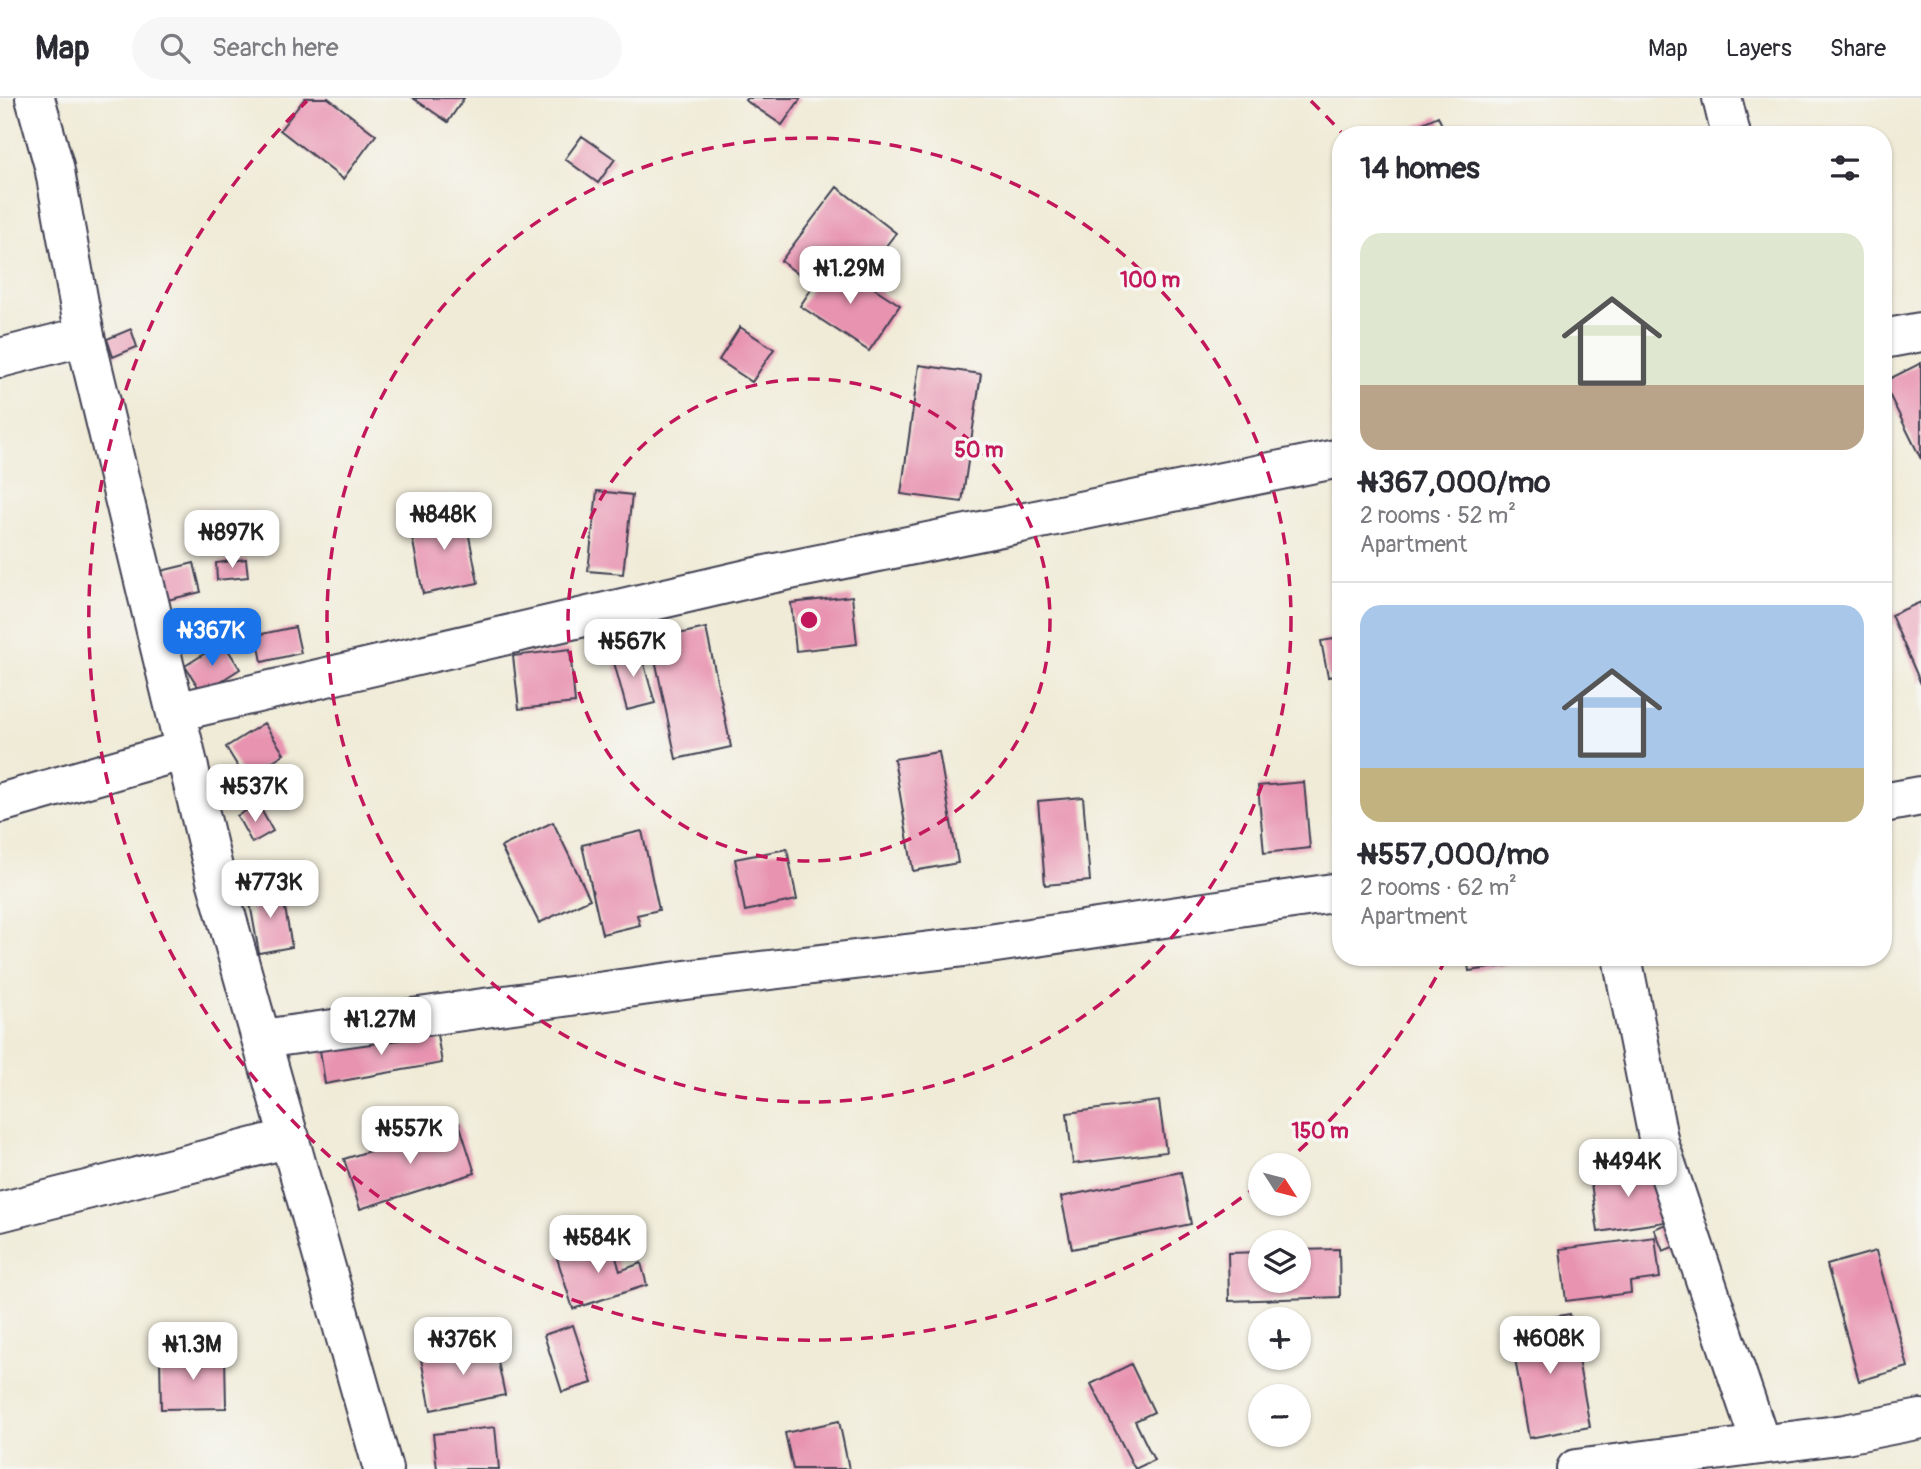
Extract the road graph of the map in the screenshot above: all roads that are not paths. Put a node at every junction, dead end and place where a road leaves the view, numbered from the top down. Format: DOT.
graph roads {
  1 [pos="35,98"];
  2 [pos="1722,98"];
  3 [pos="1729,126"];
  4 [pos="1921,332"];
  5 [pos="85,336"];
  6 [pos="1892,337"];
  7 [pos="0,358"];
  8 [pos="1332,460"];
  9 [pos="176,712"];
  10 [pos="185,750"];
  11 [pos="1921,796"];
  12 [pos="1892,801"];
  13 [pos="0,803"];
  14 [pos="1332,893"];
  15 [pos="1624,966"];
  16 [pos="262,1040"];
  17 [pos="290,1138"];
  18 [pos="0,1212"];
  19 [pos="1921,1419"];
  20 [pos="1761,1445"];
  21 [pos="383,1469"];
  22 [pos="1576,1469"];
  1 -- 5 [label="street"];
  2 -- 3 [label="street"];
  4 -- 6 [label="street"];
  5 -- 7 [label="street"];
  5 -- 9 [label="street"];
  8 -- 9 [label="street"];
  9 -- 10 [label="street"];
  10 -- 13 [label="street"];
  10 -- 16 [label="street"];
  11 -- 12 [label="street"];
  14 -- 16 [label="street"];
  15 -- 20 [label="street"];
  16 -- 17 [label="street"];
  17 -- 18 [label="street"];
  17 -- 21 [label="street"];
  19 -- 20 [label="street"];
  20 -- 22 [label="street"];
}
